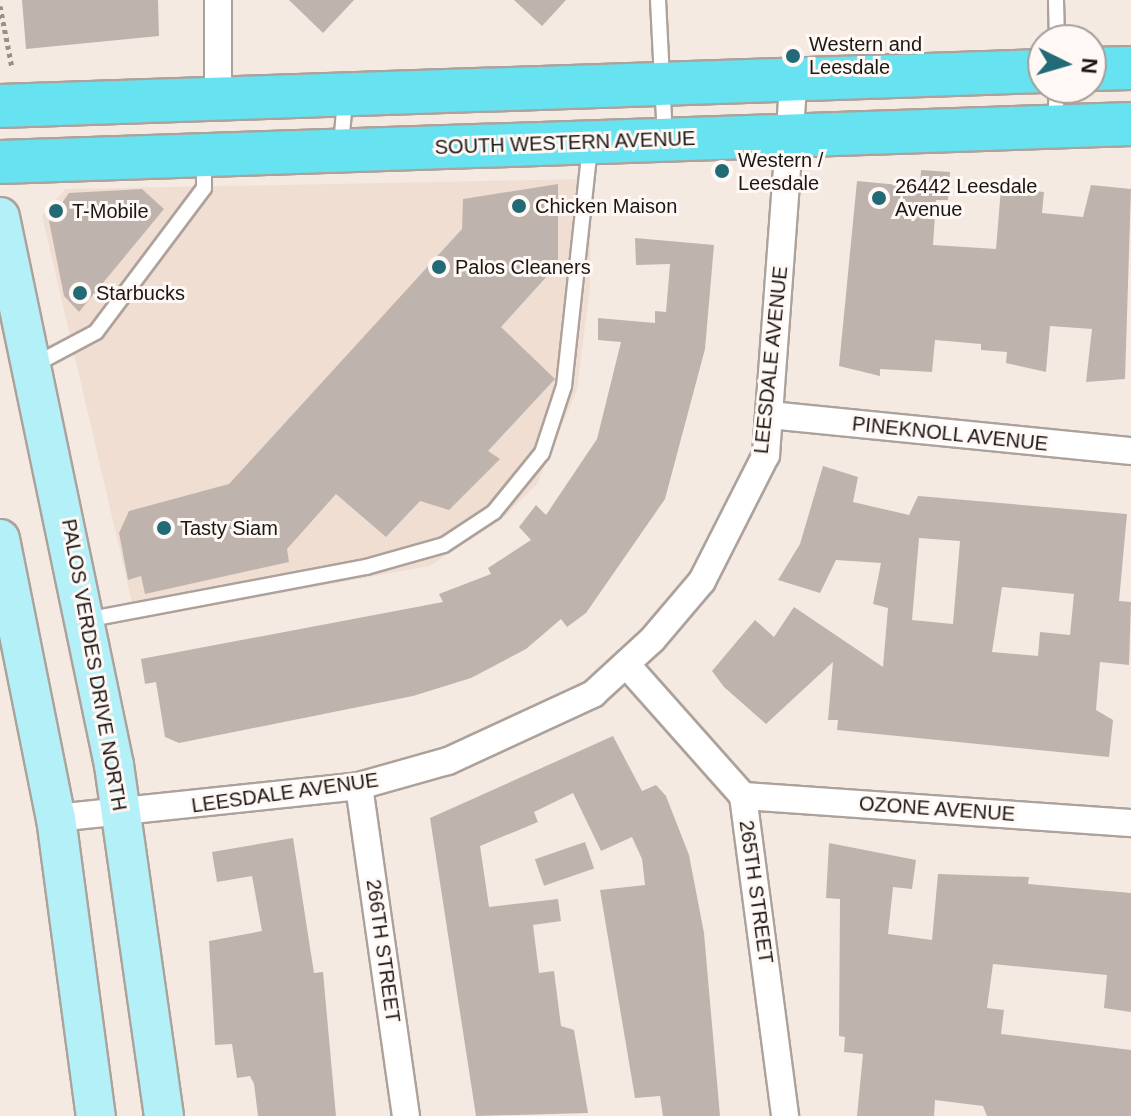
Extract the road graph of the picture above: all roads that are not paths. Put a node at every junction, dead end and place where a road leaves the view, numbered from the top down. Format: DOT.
graph roads {
  1 [pos="218,0"];
  2 [pos="658,0"];
  3 [pos="1056,0"];
  4 [pos="1057,24"];
  5 [pos="1131,68"];
  6 [pos="1107,69"];
  7 [pos="1027,72"];
  8 [pos="793,83"];
  9 [pos="6,87"];
  10 [pos="662,87"];
  11 [pos="345,95"];
  12 [pos="218,100"];
  13 [pos="1056,107"];
  14 [pos="1131,124"];
  15 [pos="791,136"];
  16 [pos="665,138"];
  17 [pos="590,142"];
  18 [pos="340,151"];
  19 [pos="204,155"];
  20 [pos="0,162"];
  21 [pos="0,217"];
  22 [pos="30,367"];
  23 [pos="770,415"];
  24 [pos="1131,451"];
  25 [pos="0,539"];
  26 [pos="84,620"];
  27 [pos="626,664"];
  28 [pos="359,786"];
  29 [pos="743,796"];
  30 [pos="122,814"];
  31 [pos="56,818"];
  32 [pos="1131,823"];
  33 [pos="96,1116"];
  34 [pos="164,1116"];
  35 [pos="406,1116"];
  36 [pos="785,1116"];
  1 -- 12 [label="street"];
  2 -- 10 [label="lane"];
  3 -- 4 [label="lane"];
  5 -- 6 [label="main road"];
  7 -- 8 [label="main road"];
  8 -- 10 [label="main road"];
  8 -- 15 [label="street, LEESDALE AVENUE"];
  9 -- 12 [label="main road"];
  10 -- 11 [label="main road"];
  10 -- 16 [label="lane"];
  11 -- 12 [label="main road"];
  11 -- 18 [label="lane"];
  13 -- 14 [label="main road, SOUTH WESTERN AVENUE"];
  13 -- 15 [label="main road, SOUTH WESTERN AVENUE"];
  15 -- 16 [label="main road, SOUTH WESTERN AVENUE"];
  15 -- 23 [label="street, LEESDALE AVENUE"];
  16 -- 17 [label="main road, SOUTH WESTERN AVENUE"];
  17 -- 18 [label="main road, SOUTH WESTERN AVENUE"];
  17 -- 26 [label="lane"];
  18 -- 19 [label="main road, SOUTH WESTERN AVENUE"];
  19 -- 20 [label="main road, SOUTH WESTERN AVENUE"];
  19 -- 22 [label="lane"];
  21 -- 22 [label="main road, PALOS VERDES DRIVE NORTH"];
  22 -- 26 [label="main road, PALOS VERDES DRIVE NORTH"];
  23 -- 24 [label="street, PINEKNOLL AVENUE"];
  23 -- 27 [label="street, LEESDALE AVENUE"];
  25 -- 31 [label="main road"];
  26 -- 30 [label="main road, PALOS VERDES DRIVE NORTH"];
  27 -- 28 [label="street, LEESDALE AVENUE"];
  27 -- 29 [label="street, 265TH STREET"];
  28 -- 30 [label="street, LEESDALE AVENUE"];
  28 -- 35 [label="street, 266TH STREET"];
  29 -- 32 [label="street, OZONE AVENUE"];
  29 -- 36 [label="street, 265TH STREET"];
  30 -- 31 [label="street, LEESDALE AVENUE"];
  30 -- 34 [label="main road, PALOS VERDES DRIVE NORTH"];
  31 -- 33 [label="main road"];
}
